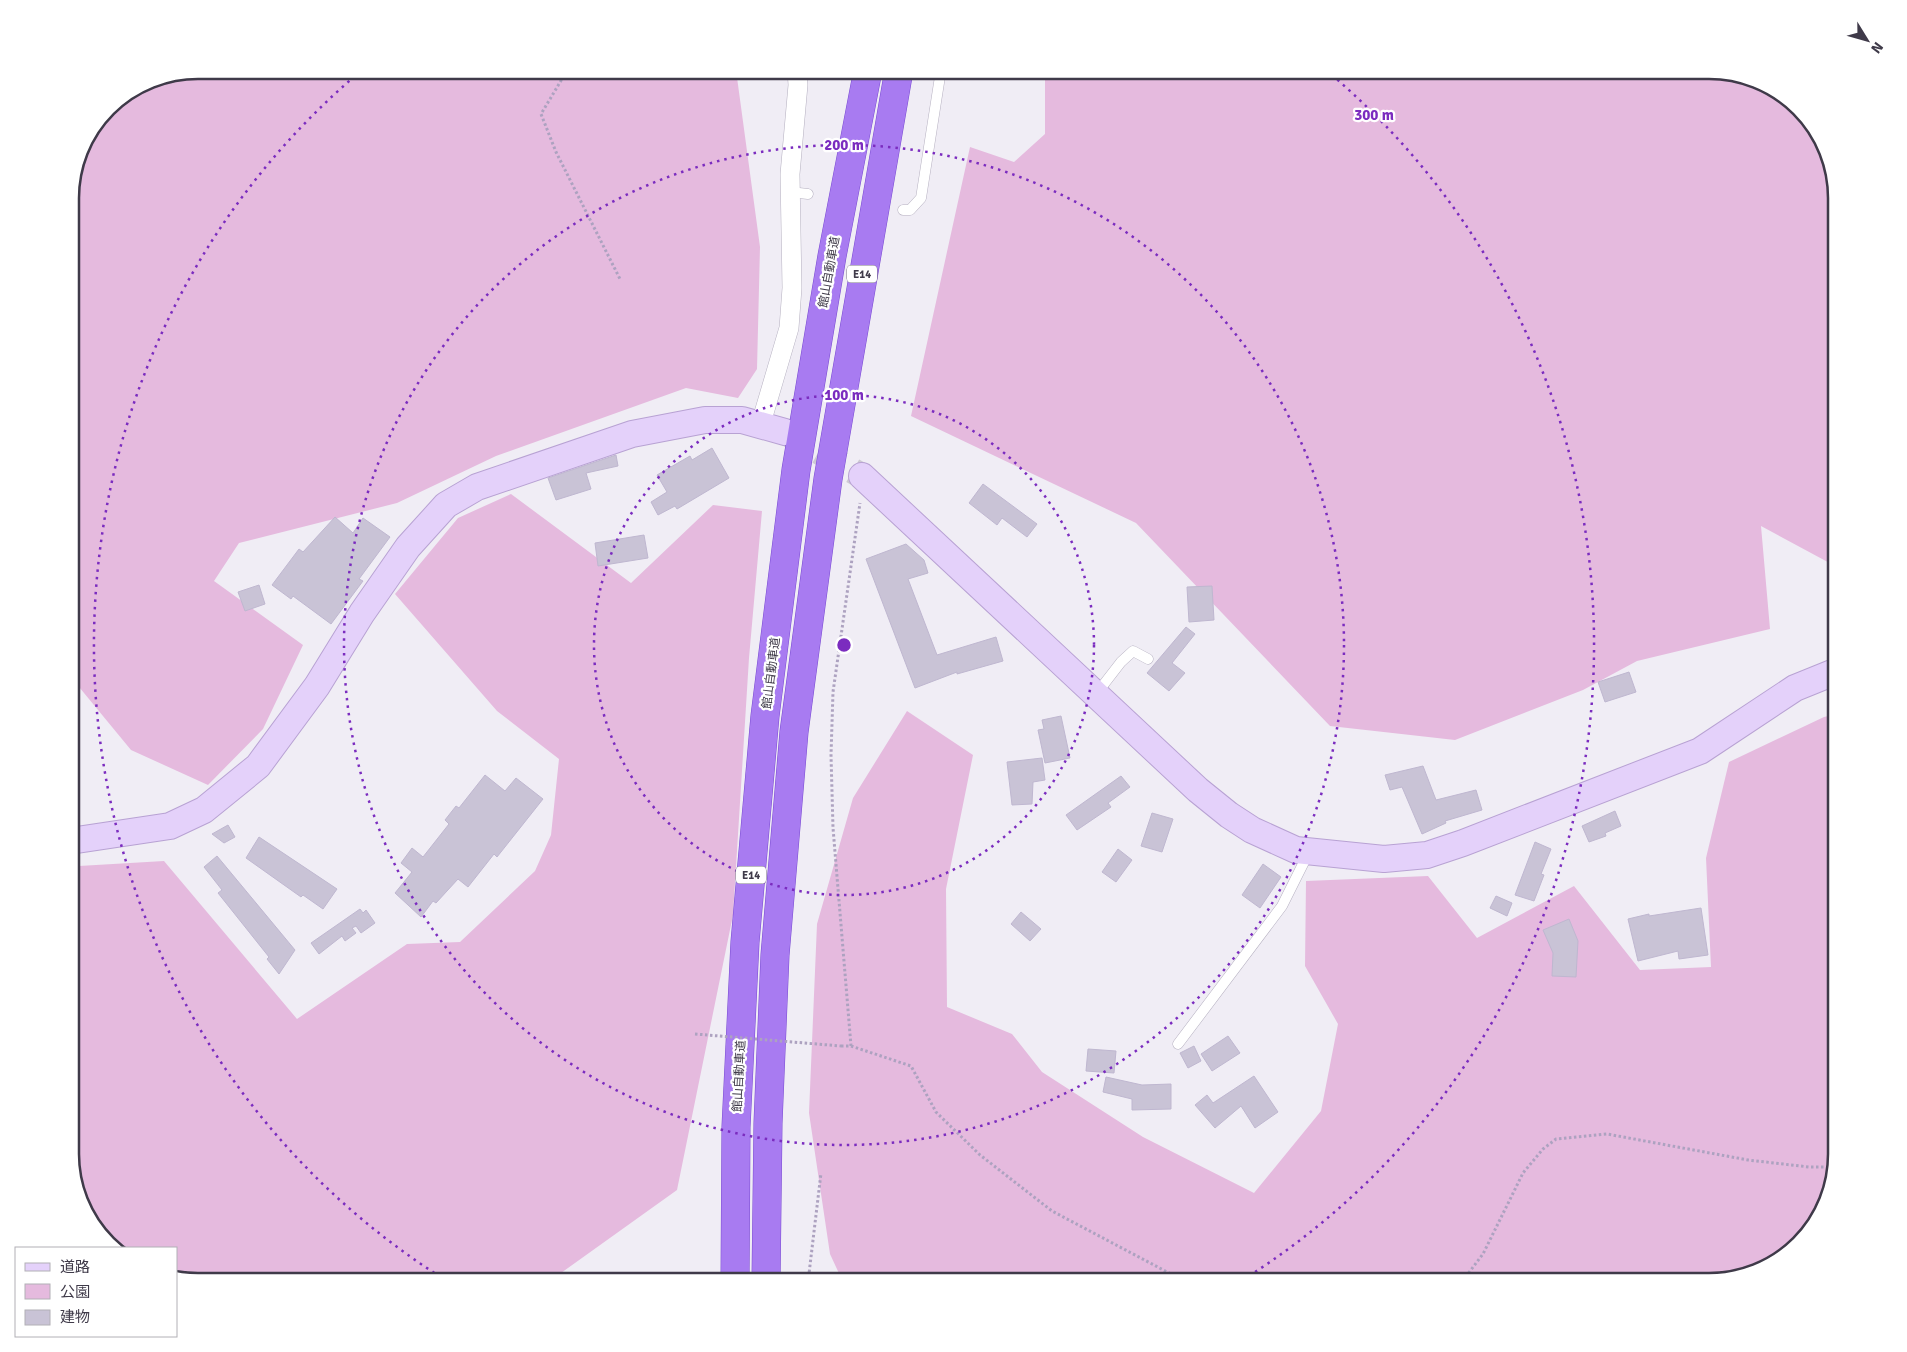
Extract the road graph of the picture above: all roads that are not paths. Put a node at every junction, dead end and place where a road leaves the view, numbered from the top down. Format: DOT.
graph roads {
  1 [pos="797,79"];
  2 [pos="866,79"];
  3 [pos="897,79"];
  4 [pos="940,79"];
  5 [pos="903,210"];
  6 [pos="773,428"];
  7 [pos="865,478"];
  8 [pos="1148,659"];
  9 [pos="1828,675"];
  10 [pos="1096,694"];
  11 [pos="79,840"];
  12 [pos="1310,851"];
  13 [pos="1178,1044"];
  14 [pos="734,1273"];
  15 [pos="766,1273"];
  1 -- 6 [label="street"];
  2 -- 14 [label="highway, 館山自動車道 / E14"];
  3 -- 15 [label="highway, E14"];
  4 -- 5 [label="lane"];
  6 -- 11 [label="street"];
  7 -- 10 [label="street"];
  8 -- 10 [label="lane"];
  9 -- 12 [label="street"];
  10 -- 12 [label="street"];
  12 -- 13 [label="lane"];
}
